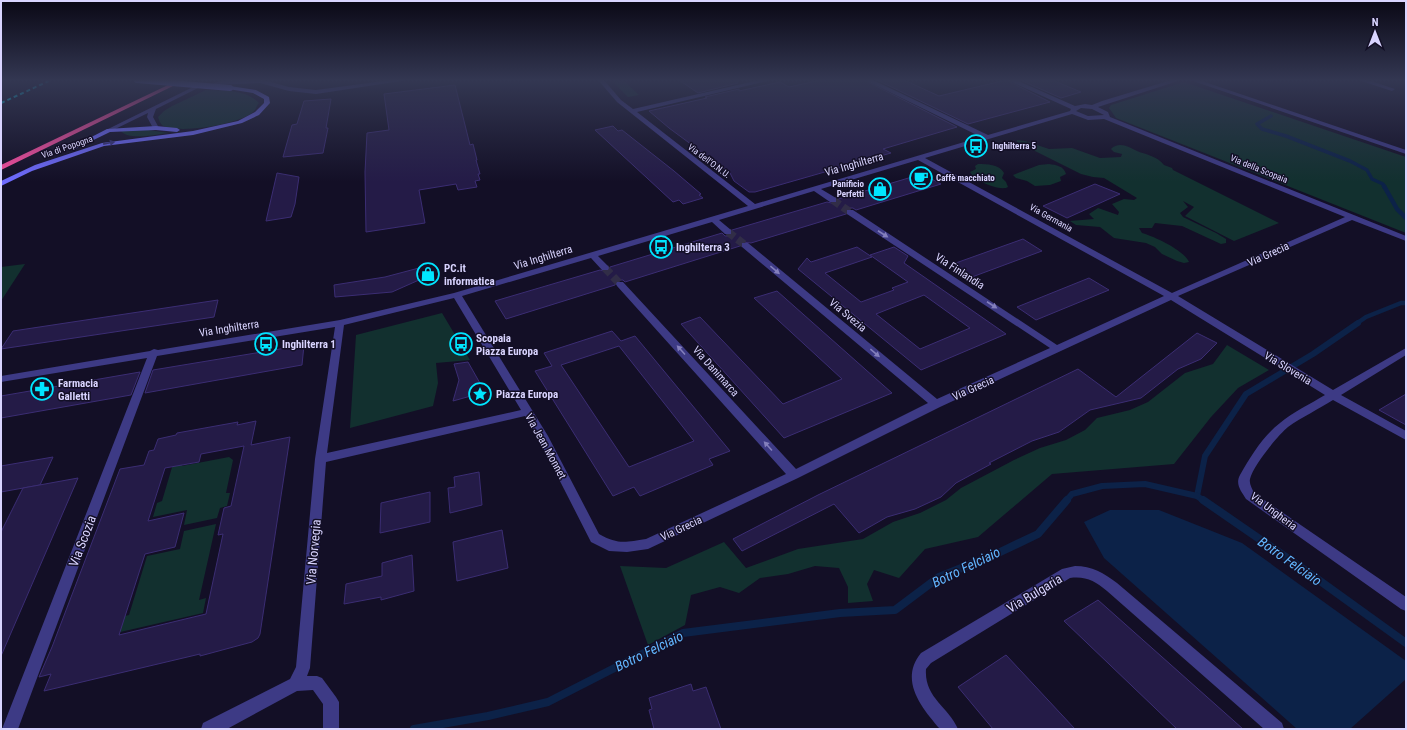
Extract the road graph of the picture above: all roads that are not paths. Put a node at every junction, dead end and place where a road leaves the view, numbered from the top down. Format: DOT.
graph roads {
  1 [pos="99,114"];
  2 [pos="112,114"];
  3 [pos="141,114"];
  4 [pos="151,114"];
  5 [pos="255,114"];
  6 [pos="636,114"];
  7 [pos="938,114"];
  8 [pos="1065,114"];
  9 [pos="1079,114"];
  10 [pos="1106,114"];
  11 [pos="1294,114"];
  12 [pos="1058,117"];
  13 [pos="1083,117"];
  14 [pos="1102,118"];
  15 [pos="156,128"];
  16 [pos="221,128"];
  17 [pos="109,130"];
  18 [pos="988,138"];
  19 [pos="132,139"];
  20 [pos="1406,152"];
  21 [pos="919,158"];
  22 [pos="1,160"];
  23 [pos="1,168"];
  24 [pos="32,169"];
  25 [pos="1,184"];
  26 [pos="814,188"];
  27 [pos="833,200"];
  28 [pos="754,206"];
  29 [pos="850,212"];
  30 [pos="1352,217"];
  31 [pos="713,219"];
  32 [pos="728,232"];
  33 [pos="1406,239"];
  34 [pos="745,245"];
  35 [pos="593,255"];
  36 [pos="605,268"];
  37 [pos="620,284"];
  38 [pos="457,296"];
  39 [pos="1173,296"];
  40 [pos="340,323"];
  41 [pos="1056,348"];
  42 [pos="1406,351"];
  43 [pos="154,352"];
  44 [pos="1,378"];
  45 [pos="1333,395"];
  46 [pos="936,404"];
  47 [pos="527,412"];
  48 [pos="1406,436"];
  49 [pos="321,459"];
  50 [pos="794,475"];
  51 [pos="595,538"];
  52 [pos="1406,605"];
  53 [pos="295,684"];
  54 [pos="10,729"];
  55 [pos="209,729"];
  56 [pos="332,729"];
  57 [pos="950,729"];
  58 [pos="1276,729"];
  1 -- 22 [label="highway"];
  2 -- 23 [label="highway"];
  3 -- 17 [label="street, Via di Popogna"];
  4 -- 15 [label="street"];
  5 -- 16 [label="main road, Via di Popogna, bridge"];
  6 -- 28 [label="street, Via dell'O.N.U."];
  7 -- 18 [label="street"];
  8 -- 12 [label="street, Via Inghilterra"];
  9 -- 13 [label="street"];
  10 -- 14 [label="street"];
  11 -- 20 [label="street"];
  12 -- 13 [label="street, Via Inghilterra"];
  12 -- 18 [label="street, Via Inghilterra"];
  13 -- 14 [label="street, Via della Scopaia"];
  14 -- 30 [label="street, Via della Scopaia"];
  15 -- 16 [label="main road, Via di Popogna"];
  15 -- 17 [label="main road, Via di Popogna"];
  16 -- 19 [label="main road, Via di Popogna"];
  17 -- 19 [label="main road, Via di Popogna"];
  17 -- 24 [label="main road, Via di Popogna"];
  18 -- 21 [label="street, Via Inghilterra"];
  24 -- 19 [label="main road, Via di Popogna, one-way"];
  21 -- 26 [label="street, Via Inghilterra"];
  21 -- 39 [label="street, Via Germania"];
  24 -- 25 [label="main road, Via di Popogna"];
  26 -- 27 [label="street"];
  26 -- 28 [label="street, Via Inghilterra"];
  28 -- 31 [label="street, Via Inghilterra"];
  29 -- 41 [label="street, Via Finlandia, one-way"];
  30 -- 33 [label="street, Via della Scopaia"];
  30 -- 39 [label="street, Via Grecia"];
  31 -- 32 [label="street"];
  31 -- 35 [label="street, Via Inghilterra"];
  34 -- 46 [label="street, Via Svezia, one-way"];
  35 -- 36 [label="street"];
  35 -- 38 [label="street, Via Inghilterra"];
  50 -- 37 [label="street, Via Danimarca, one-way"];
  38 -- 40 [label="street, Via Inghilterra"];
  38 -- 47 [label="street, Via Jean Monnet"];
  39 -- 41 [label="street, Via Grecia"];
  39 -- 45 [label="street, Via Slovenia"];
  40 -- 43 [label="street, Via Inghilterra"];
  40 -- 49 [label="street, Via Norvegia"];
  41 -- 46 [label="street, Via Grecia"];
  42 -- 45 [label="street, Via Ungheria"];
  43 -- 44 [label="street, Via Inghilterra"];
  43 -- 54 [label="street, Via Scozia"];
  45 -- 48 [label="street, Via Slovenia"];
  45 -- 52 [label="street, Via Ungheria"];
  46 -- 50 [label="street, Via Grecia"];
  47 -- 49 [label="street"];
  47 -- 51 [label="street, Via Jean Monnet"];
  49 -- 53 [label="street, Via Norvegia"];
  50 -- 51 [label="street, Via Grecia"];
  53 -- 55 [label="street"];
  53 -- 56 [label="street"];
  57 -- 58 [label="street, Via Bulgaria"];
}
